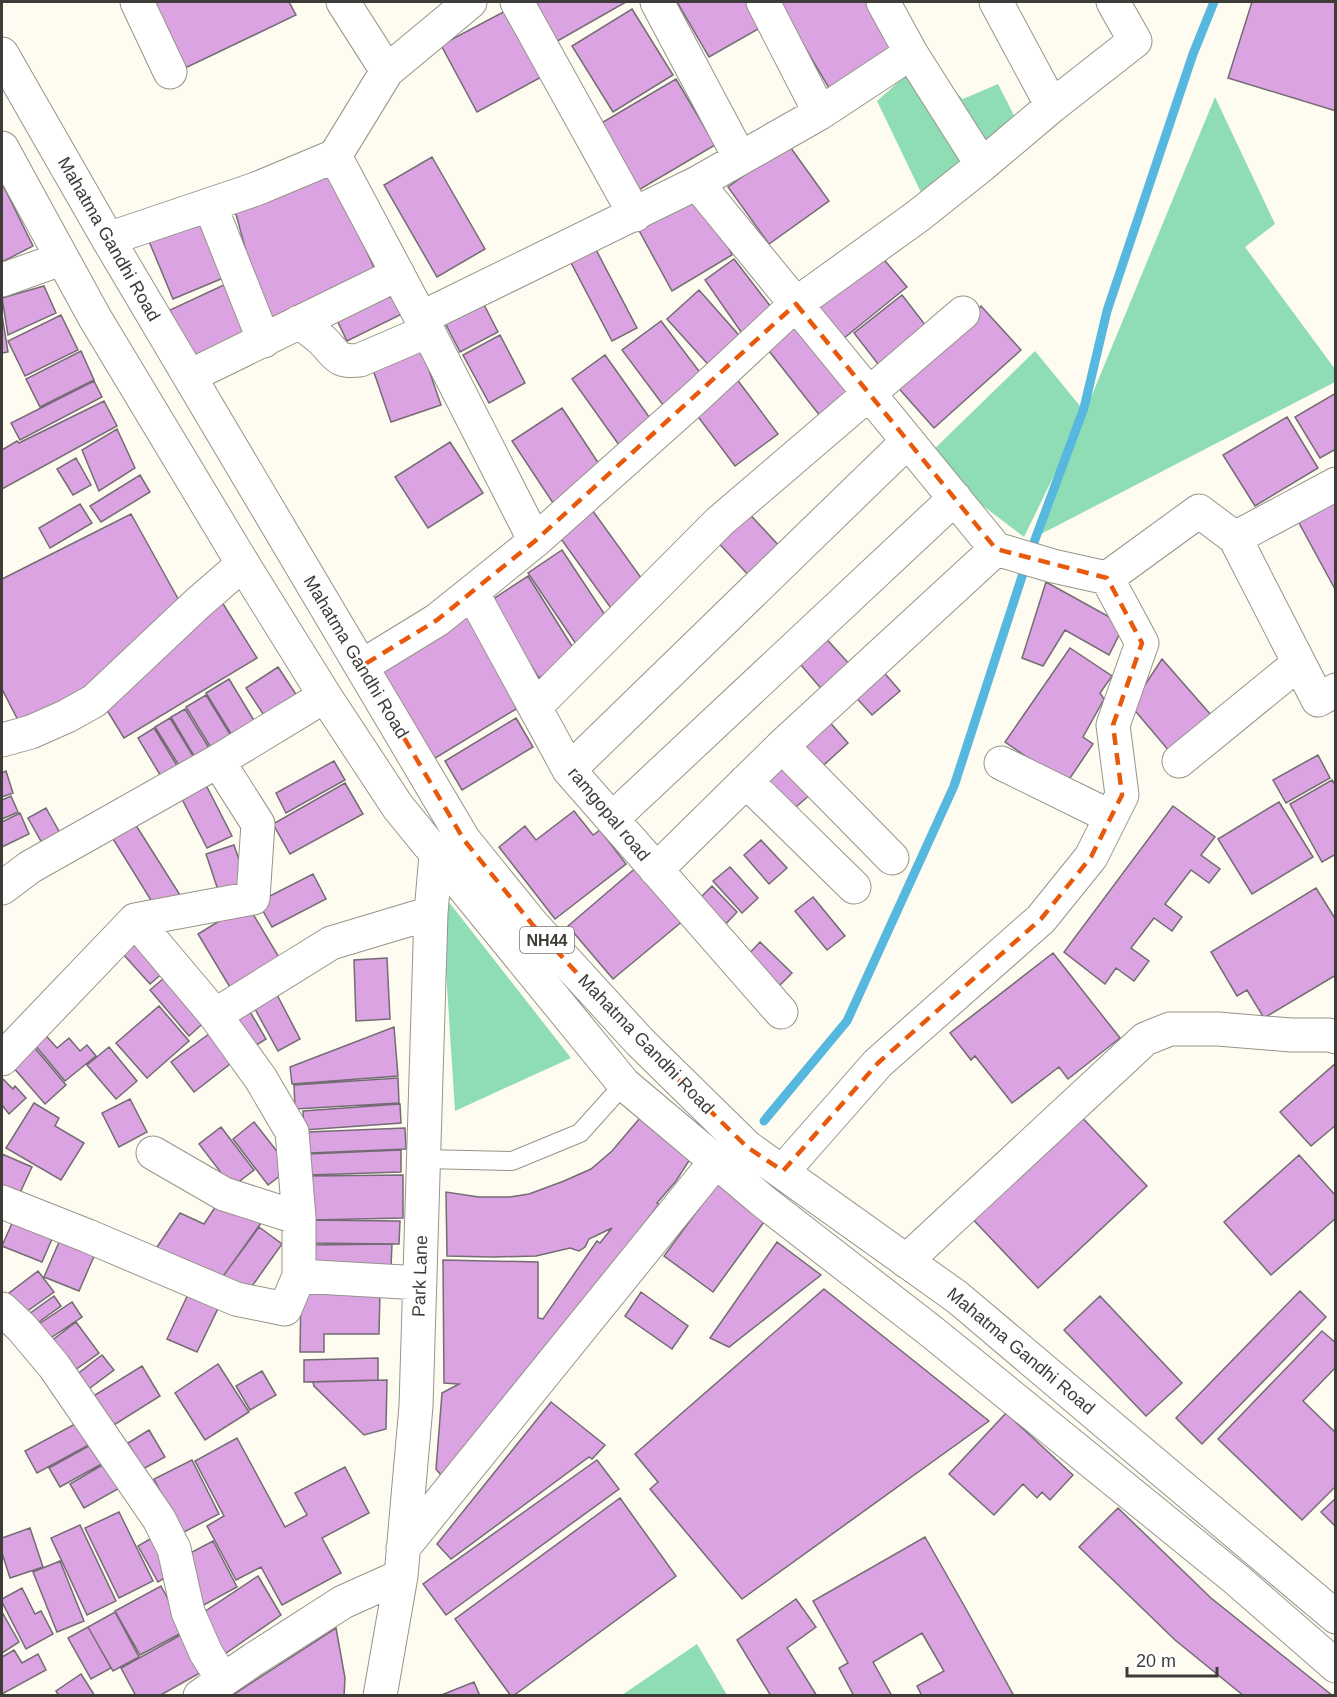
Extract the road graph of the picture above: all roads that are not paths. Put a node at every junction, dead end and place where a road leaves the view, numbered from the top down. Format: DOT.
graph roads {
  1 [pos="137,2"];
  2 [pos="343,2"];
  3 [pos="471,2"];
  4 [pos="517,2"];
  5 [pos="657,2"];
  6 [pos="763,2"];
  7 [pos="884,2"];
  8 [pos="996,2"];
  9 [pos="1113,2"];
  10 [pos="911,53"];
  11 [pos="2,54"];
  12 [pos="387,71"];
  13 [pos="170,72"];
  14 [pos="1052,106"];
  15 [pos="820,113"];
  16 [pos="2,148"];
  17 [pos="335,156"];
  18 [pos="740,158"];
  19 [pos="982,165"];
  20 [pos="697,183"];
  21 [pos="210,205"];
  22 [pos="635,215"];
  23 [pos="108,239"];
  24 [pos="61,259"];
  25 [pos="398,274"];
  26 [pos="2,280"];
  27 [pos="796,304"];
  28 [pos="963,313"];
  29 [pos="299,322"];
  30 [pos="425,325"];
  31 [pos="264,341"];
  32 [pos="190,376"];
  33 [pos="868,394"];
  34 [pos="908,441"];
  35 [pos="1335,484"];
  36 [pos="955,498"];
  37 [pos="1235,538"];
  38 [pos="535,541"];
  39 [pos="1001,550"];
  40 [pos="243,564"];
  41 [pos="1107,578"];
  42 [pos="472,592"];
  43 [pos="1299,663"];
  44 [pos="362,666"];
  45 [pos="1335,690"];
  46 [pos="325,696"];
  47 [pos="535,707"];
  48 [pos="2,740"];
  49 [pos="782,746"];
  50 [pos="218,761"];
  51 [pos="1179,761"];
  52 [pos="1001,763"];
  53 [pos="569,770"];
  54 [pos="746,781"];
  55 [pos="1111,817"];
  56 [pos="612,819"];
  57 [pos="436,855"];
  58 [pos="892,858"];
  59 [pos="656,870"];
  60 [pos="854,887"];
  61 [pos="2,888"];
  62 [pos="431,913"];
  63 [pos="135,920"];
  64 [pos="781,1012"];
  65 [pos="215,1015"];
  66 [pos="1335,1037"];
  67 [pos="2,1059"];
  68 [pos="624,1084"];
  69 [pos="153,1153"];
  70 [pos="423,1159"];
  71 [pos="716,1161"];
  72 [pos="783,1171"];
  73 [pos="2,1202"];
  74 [pos="299,1218"];
  75 [pos="906,1261"];
  76 [pos="299,1276"];
  77 [pos="420,1283"];
  78 [pos="2,1309"];
  79 [pos="402,1562"];
  80 [pos="1335,1617"];
  81 [pos="1335,1665"];
  82 [pos="211,1688"];
  83 [pos="380,1695"];
  1 -- 13 [label="main road"];
  2 -- 12 [label="main road"];
  3 -- 12 [label="main road"];
  4 -- 22 [label="main road"];
  5 -- 18 [label="main road"];
  6 -- 15 [label="main road"];
  7 -- 10 [label="main road"];
  8 -- 14 [label="main road"];
  9 -- 14 [label="main road"];
  10 -- 15 [label="main road"];
  10 -- 19 [label="main road"];
  11 -- 23 [label="main road, Mahatma Gandhi Road / NH44"];
  12 -- 17 [label="main road"];
  14 -- 19 [label="main road"];
  15 -- 18 [label="main road"];
  16 -- 24 [label="main road, Mahatma Gandhi Road / NH44"];
  17 -- 21 [label="main road"];
  17 -- 25 [label="main road"];
  18 -- 20 [label="main road"];
  19 -- 27 [label="main road"];
  20 -- 22 [label="main road"];
  20 -- 27 [label="main road"];
  21 -- 23 [label="main road"];
  21 -- 31 [label="main road"];
  22 -- 30 [label="main road"];
  23 -- 32 [label="main road, Mahatma Gandhi Road / NH44"];
  24 -- 26 [label="main road"];
  24 -- 40 [label="main road, Mahatma Gandhi Road / NH44"];
  25 -- 29 [label="main road"];
  25 -- 30 [label="main road"];
  27 -- 33 [label="main road"];
  27 -- 38 [label="main road"];
  28 -- 33 [label="main road"];
  29 -- 30 [label="main road"];
  29 -- 31 [label="main road"];
  30 -- 38 [label="main road"];
  31 -- 32 [label="main road"];
  32 -- 44 [label="main road, Mahatma Gandhi Road / NH44"];
  33 -- 34 [label="main road"];
  33 -- 47 [label="main road"];
  34 -- 36 [label="main road"];
  34 -- 53 [label="main road"];
  35 -- 37 [label="main road"];
  36 -- 39 [label="main road"];
  36 -- 56 [label="main road"];
  37 -- 41 [label="main road"];
  37 -- 43 [label="main road"];
  38 -- 42 [label="main road"];
  39 -- 41 [label="main road"];
  39 -- 49 [label="main road"];
  40 -- 46 [label="main road, Mahatma Gandhi Road / NH44"];
  40 -- 48 [label="main road"];
  41 -- 55 [label="main road"];
  42 -- 44 [label="main road"];
  42 -- 47 [label="main road, ramgopal road"];
  43 -- 45 [label="main road"];
  43 -- 51 [label="main road"];
  44 -- 72 [label="main road, Mahatma Gandhi Road / NH44"];
  46 -- 50 [label="main road"];
  46 -- 57 [label="main road, Mahatma Gandhi Road / NH44"];
  47 -- 53 [label="main road, ramgopal road"];
  49 -- 54 [label="main road"];
  49 -- 58 [label="main road"];
  50 -- 61 [label="main road"];
  50 -- 63 [label="main road"];
  52 -- 55 [label="main road"];
  53 -- 56 [label="main road, ramgopal road"];
  54 -- 59 [label="main road"];
  54 -- 60 [label="main road"];
  55 -- 72 [label="main road"];
  56 -- 59 [label="main road, ramgopal road"];
  57 -- 62 [label="main road, Park Lane"];
  57 -- 68 [label="main road, Mahatma Gandhi Road / NH44"];
  59 -- 64 [label="main road, ramgopal road"];
  62 -- 65 [label="main road"];
  62 -- 70 [label="main road, Park Lane"];
  63 -- 65 [label="main road"];
  63 -- 67 [label="main road"];
  65 -- 74 [label="main road"];
  66 -- 75 [label="main road"];
  68 -- 70 [label="lane"];
  68 -- 71 [label="main road, Mahatma Gandhi Road / NH44"];
  69 -- 74 [label="main road"];
  70 -- 77 [label="main road, Park Lane"];
  71 -- 79 [label="main road"];
  71 -- 81 [label="main road, Mahatma Gandhi Road / NH44"];
  72 -- 75 [label="main road, Mahatma Gandhi Road / NH44"];
  73 -- 76 [label="main road"];
  74 -- 76 [label="main road"];
  75 -- 80 [label="main road, Mahatma Gandhi Road / NH44"];
  76 -- 77 [label="main road"];
  77 -- 79 [label="main road, Park Lane"];
  78 -- 82 [label="main road"];
  79 -- 82 [label="main road"];
  79 -- 83 [label="main road, Park Lane"];
}
